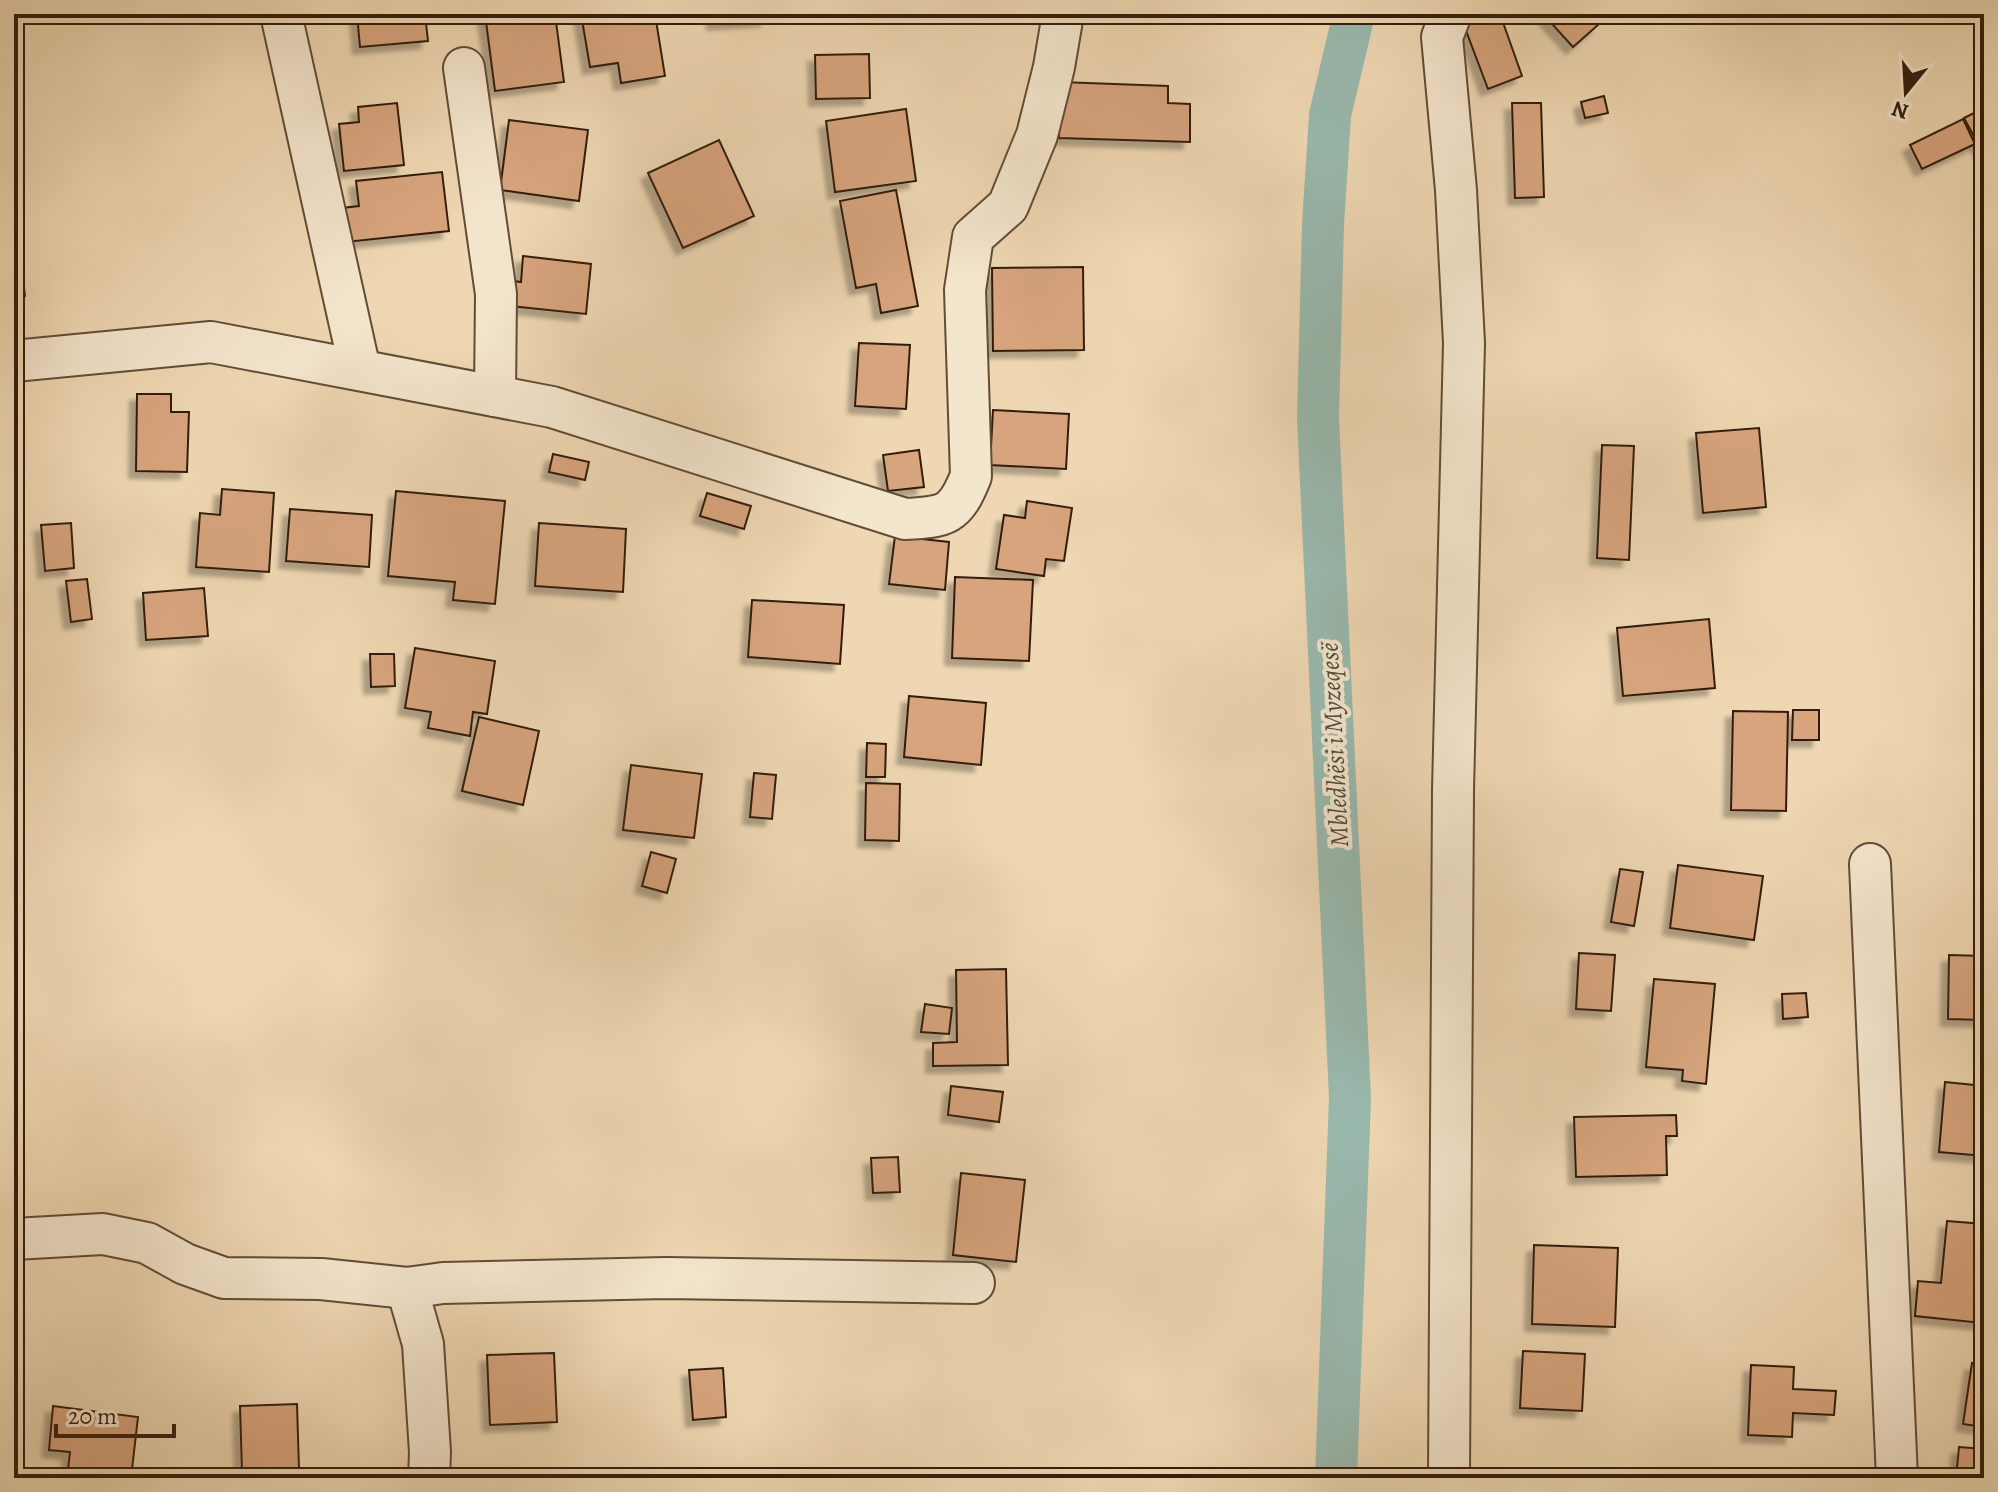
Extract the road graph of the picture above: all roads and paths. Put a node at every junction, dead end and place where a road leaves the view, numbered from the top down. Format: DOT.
graph roads {
  1 [pos="281,14"];
  2 [pos="1063,14"];
  3 [pos="1451,14"];
  4 [pos="464,68"];
  5 [pos="14,361"];
  6 [pos="360,370"];
  7 [pos="495,396"];
  8 [pos="1870,864"];
  9 [pos="14,1239"];
  10 [pos="974,1283"];
  11 [pos="407,1288"];
  12 [pos="429,1478"];
  13 [pos="1449,1478"];
  14 [pos="1897,1478"];
  1 -- 6 [label="street"];
  2 -- 7 [label="street"];
  3 -- 13 [label="street"];
  4 -- 7 [label="street"];
  5 -- 6 [label="street"];
  6 -- 7 [label="street"];
  8 -- 14 [label="street"];
  9 -- 11 [label="street"];
  10 -- 11 [label="street"];
  11 -- 12 [label="street"];
}
